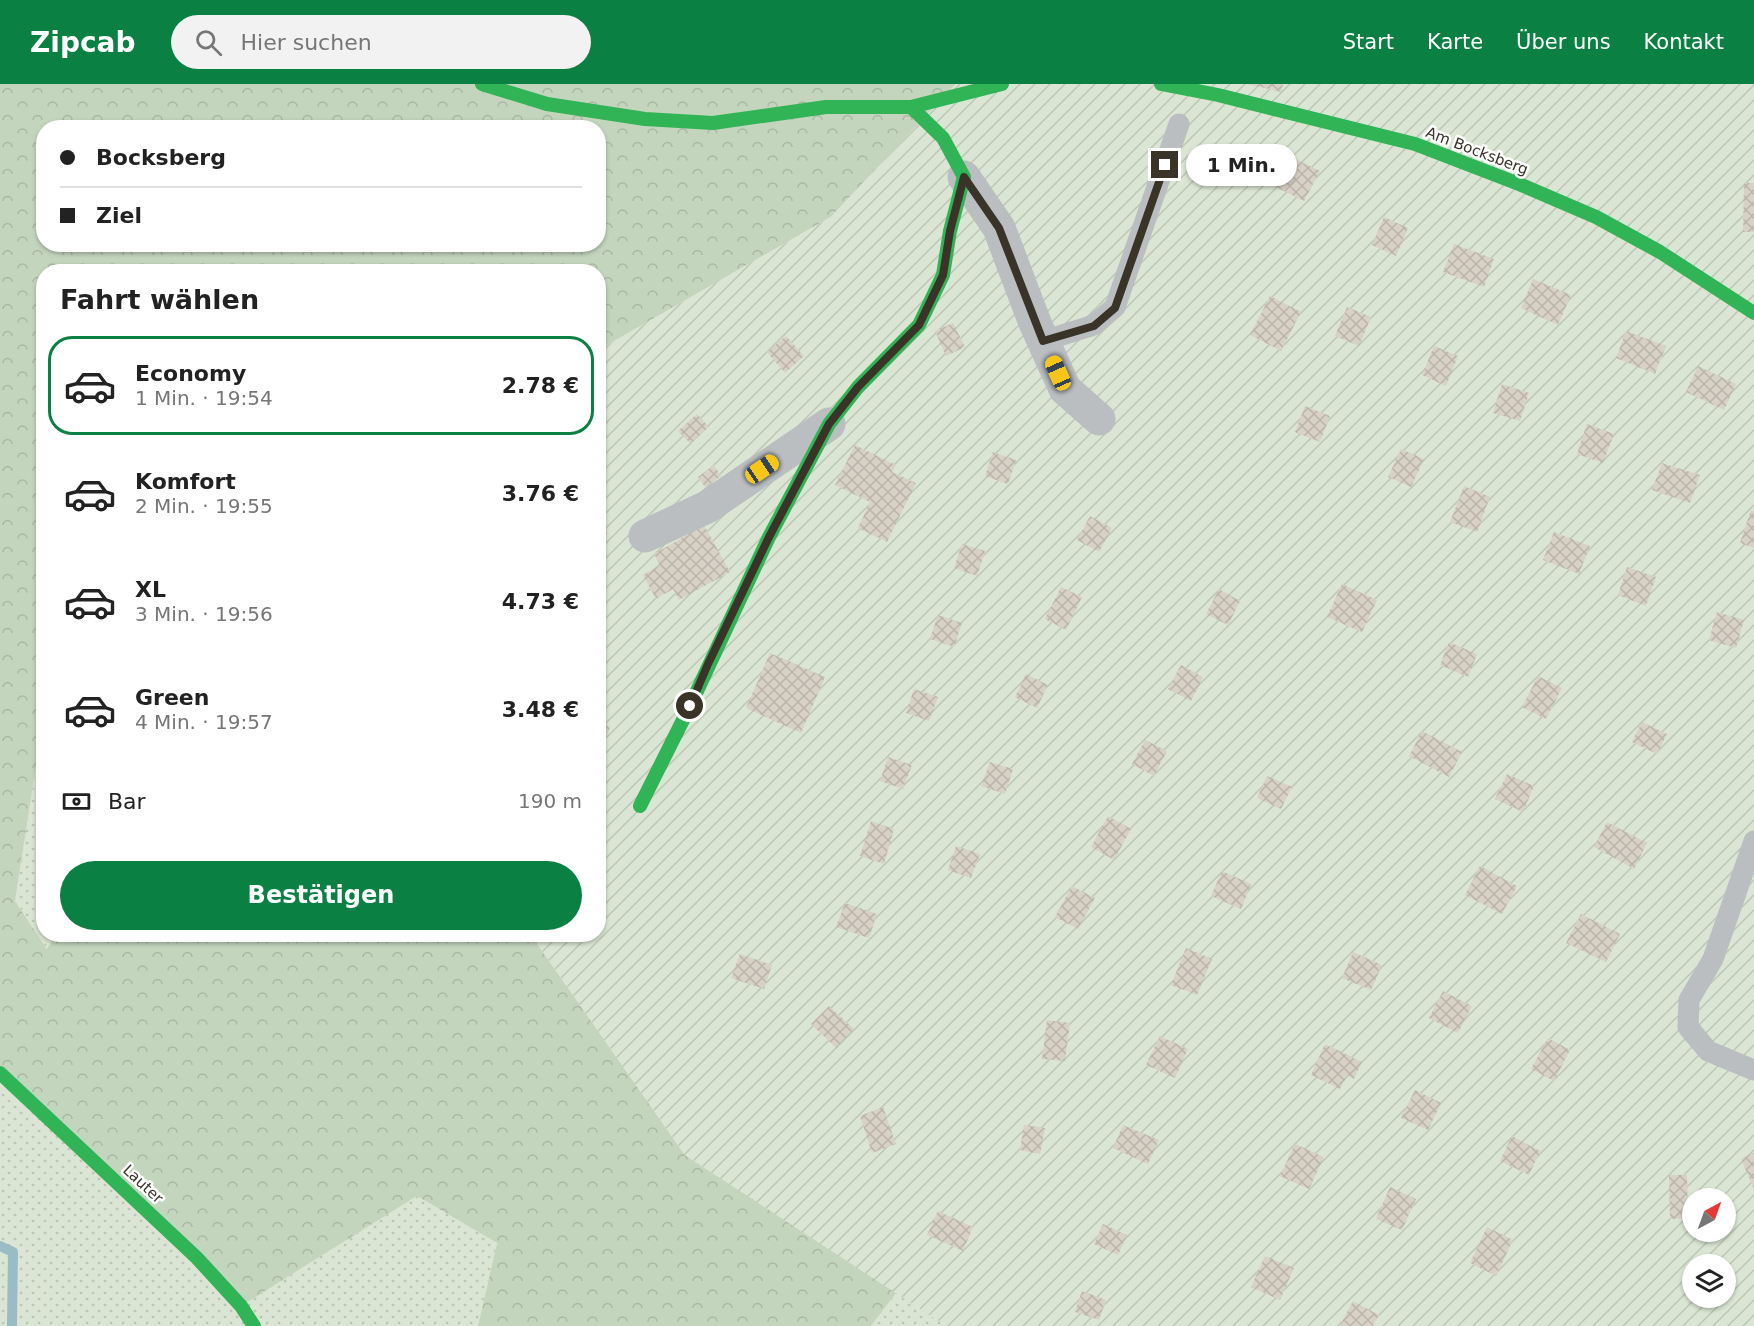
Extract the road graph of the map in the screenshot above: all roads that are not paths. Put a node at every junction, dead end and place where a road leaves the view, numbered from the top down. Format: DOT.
graph roads {
  1 [pos="482,84"];
  2 [pos="1002,84"];
  3 [pos="1161,84"];
  4 [pos="911,107"];
  5 [pos="1179,124"];
  6 [pos="964,177"];
  7 [pos="1754,313"];
  8 [pos="1043,341"];
  9 [pos="1099,419"];
  10 [pos="829,424"];
  11 [pos="645,536"];
  12 [pos="640,806"];
  13 [pos="1754,842"];
  14 [pos="1754,1070"];
  15 [pos="0,1074"];
  16 [pos="254,1326"];
  1 -- 4 [label="street"];
  2 -- 4 [label="street"];
  3 -- 7 [label="street, Am Bocksberg"];
  4 -- 6 [label="street"];
  5 -- 8 [label="lane"];
  6 -- 8 [label="street"];
  6 -- 10 [label="street"];
  8 -- 9 [label="street"];
  10 -- 11 [label="street"];
  10 -- 12 [label="street"];
  13 -- 14 [label="lane"];
  15 -- 16 [label="street, Lauter"];
}
